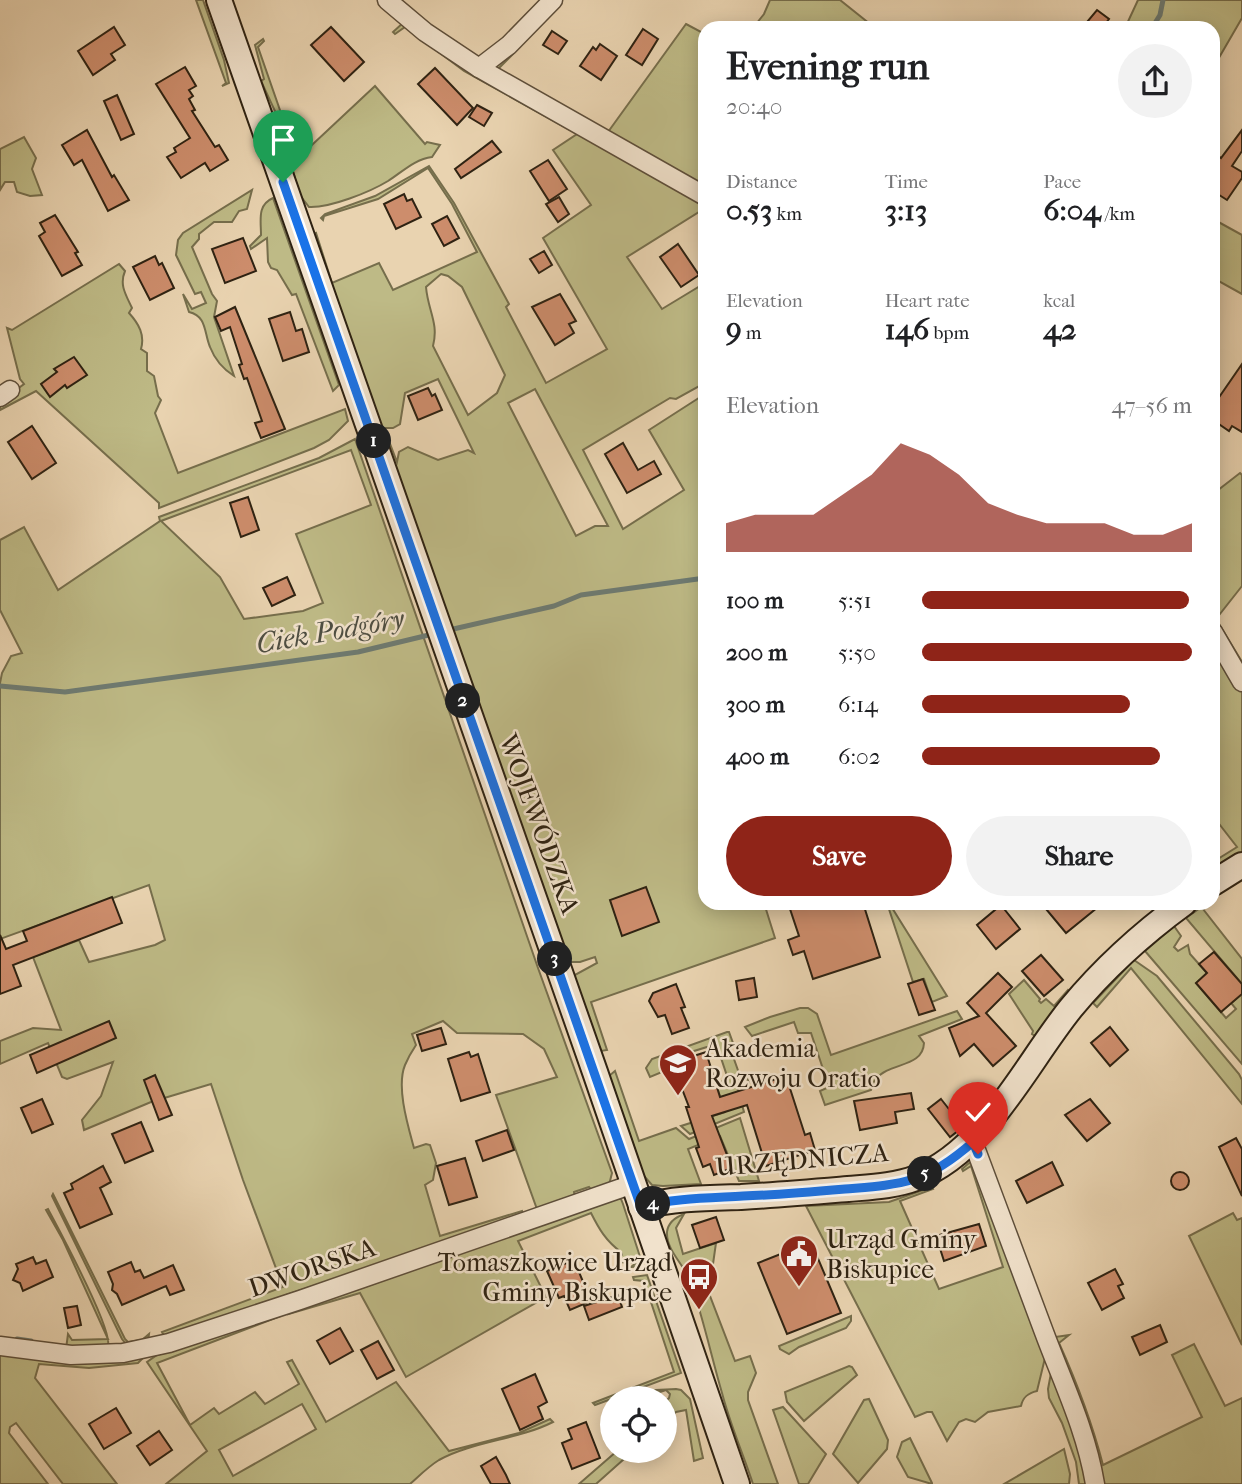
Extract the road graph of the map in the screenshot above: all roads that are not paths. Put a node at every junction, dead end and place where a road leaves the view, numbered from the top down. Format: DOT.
graph roads {
  1 [pos="219,0"];
  2 [pos="387,0"];
  3 [pos="553,0"];
  4 [pos="479,68"];
  5 [pos="698,192"];
  6 [pos="1220,644"];
  7 [pos="1242,682"];
  8 [pos="1242,865"];
  9 [pos="1220,879"];
  10 [pos="1175,910"];
  11 [pos="973,1142"];
  12 [pos="637,1195"];
  13 [pos="0,1346"];
  14 [pos="737,1484"];
  15 [pos="1095,1484"];
  1 -- 12 [label="main road, WOJEWÓDZKA"];
  2 -- 4 [label="street"];
  3 -- 4 [label="street"];
  4 -- 5 [label="street"];
  6 -- 7 [label="street"];
  8 -- 9 [label="main road"];
  10 -- 11 [label="main road, URZĘDNICZA"];
  11 -- 12 [label="main road, URZĘDNICZA"];
  11 -- 15 [label="street"];
  12 -- 13 [label="street, DWORSKA"];
  12 -- 14 [label="main road, WOJEWÓDZKA"];
}
